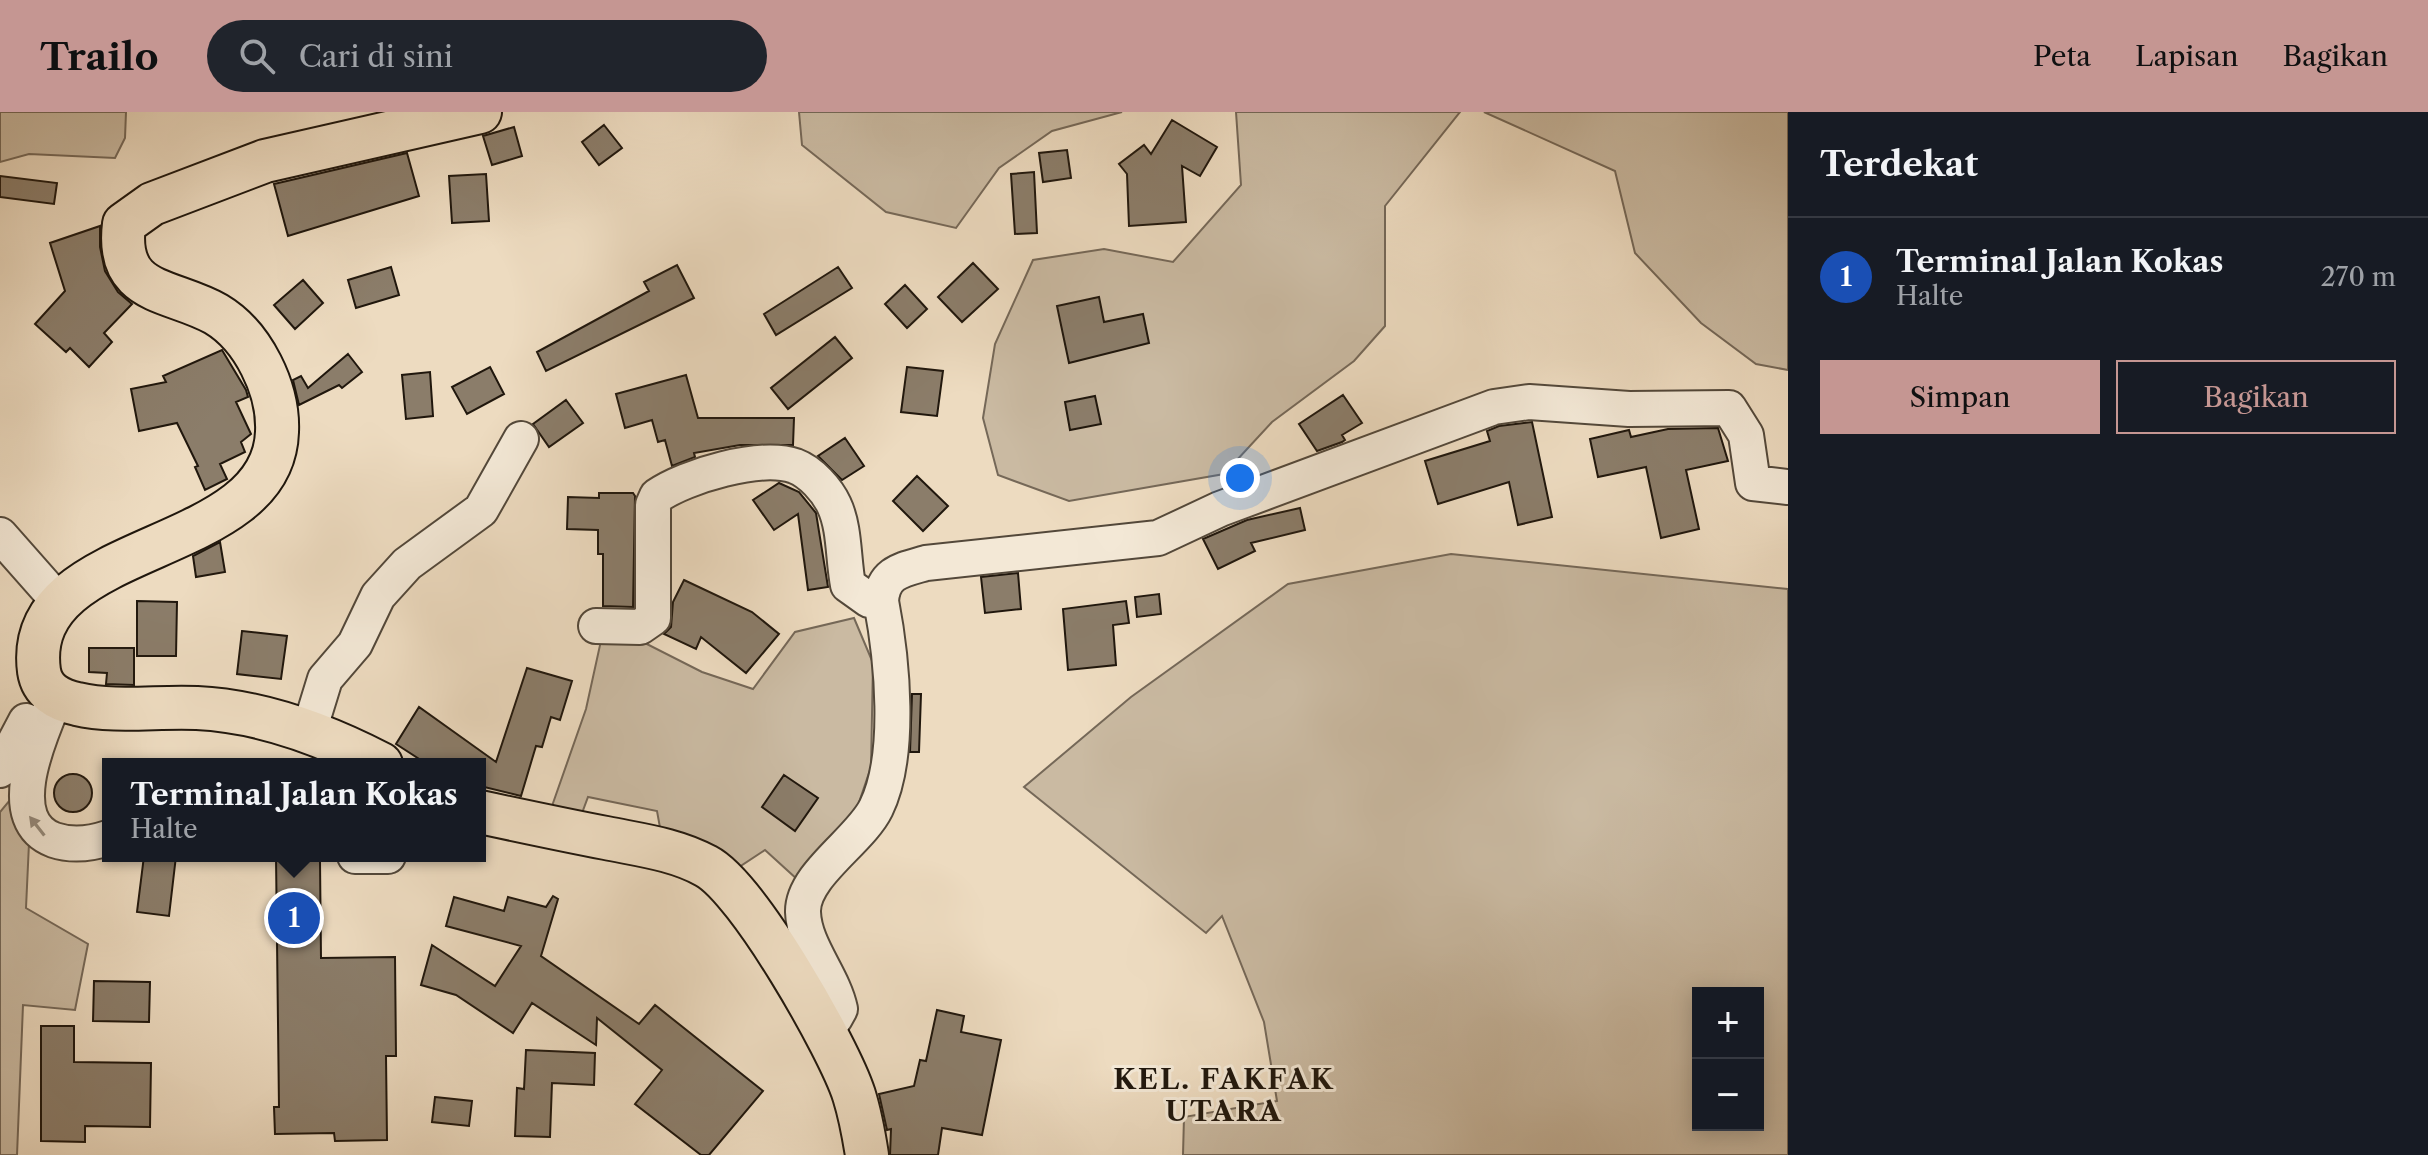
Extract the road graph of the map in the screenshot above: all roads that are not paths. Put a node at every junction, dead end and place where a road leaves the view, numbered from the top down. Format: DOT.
graph roads {
  1 [pos="480,112"];
  2 [pos="521,439"];
  3 [pos="1788,487"];
  4 [pos="0,535"];
  5 [pos="881,601"];
  6 [pos="60,603"];
  7 [pos="596,626"];
  8 [pos="49,690"];
  9 [pos="309,731"];
  10 [pos="368,758"];
  11 [pos="0,770"];
  12 [pos="486,813"];
  13 [pos="102,840"];
  14 [pos="821,1030"];
  15 [pos="867,1155"];
  1 -- 6 [label="main road"];
  2 -- 9 [label="street"];
  3 -- 5 [label="street"];
  4 -- 6 [label="street"];
  5 -- 7 [label="street"];
  5 -- 14 [label="street"];
  6 -- 8 [label="main road"];
  8 -- 9 [label="main road"];
  8 -- 11 [label="street"];
  13 -- 8 [label="street, one-way"];
  9 -- 10 [label="main road"];
  12 -- 14 [label="main road"];
  14 -- 15 [label="main road"];
}
